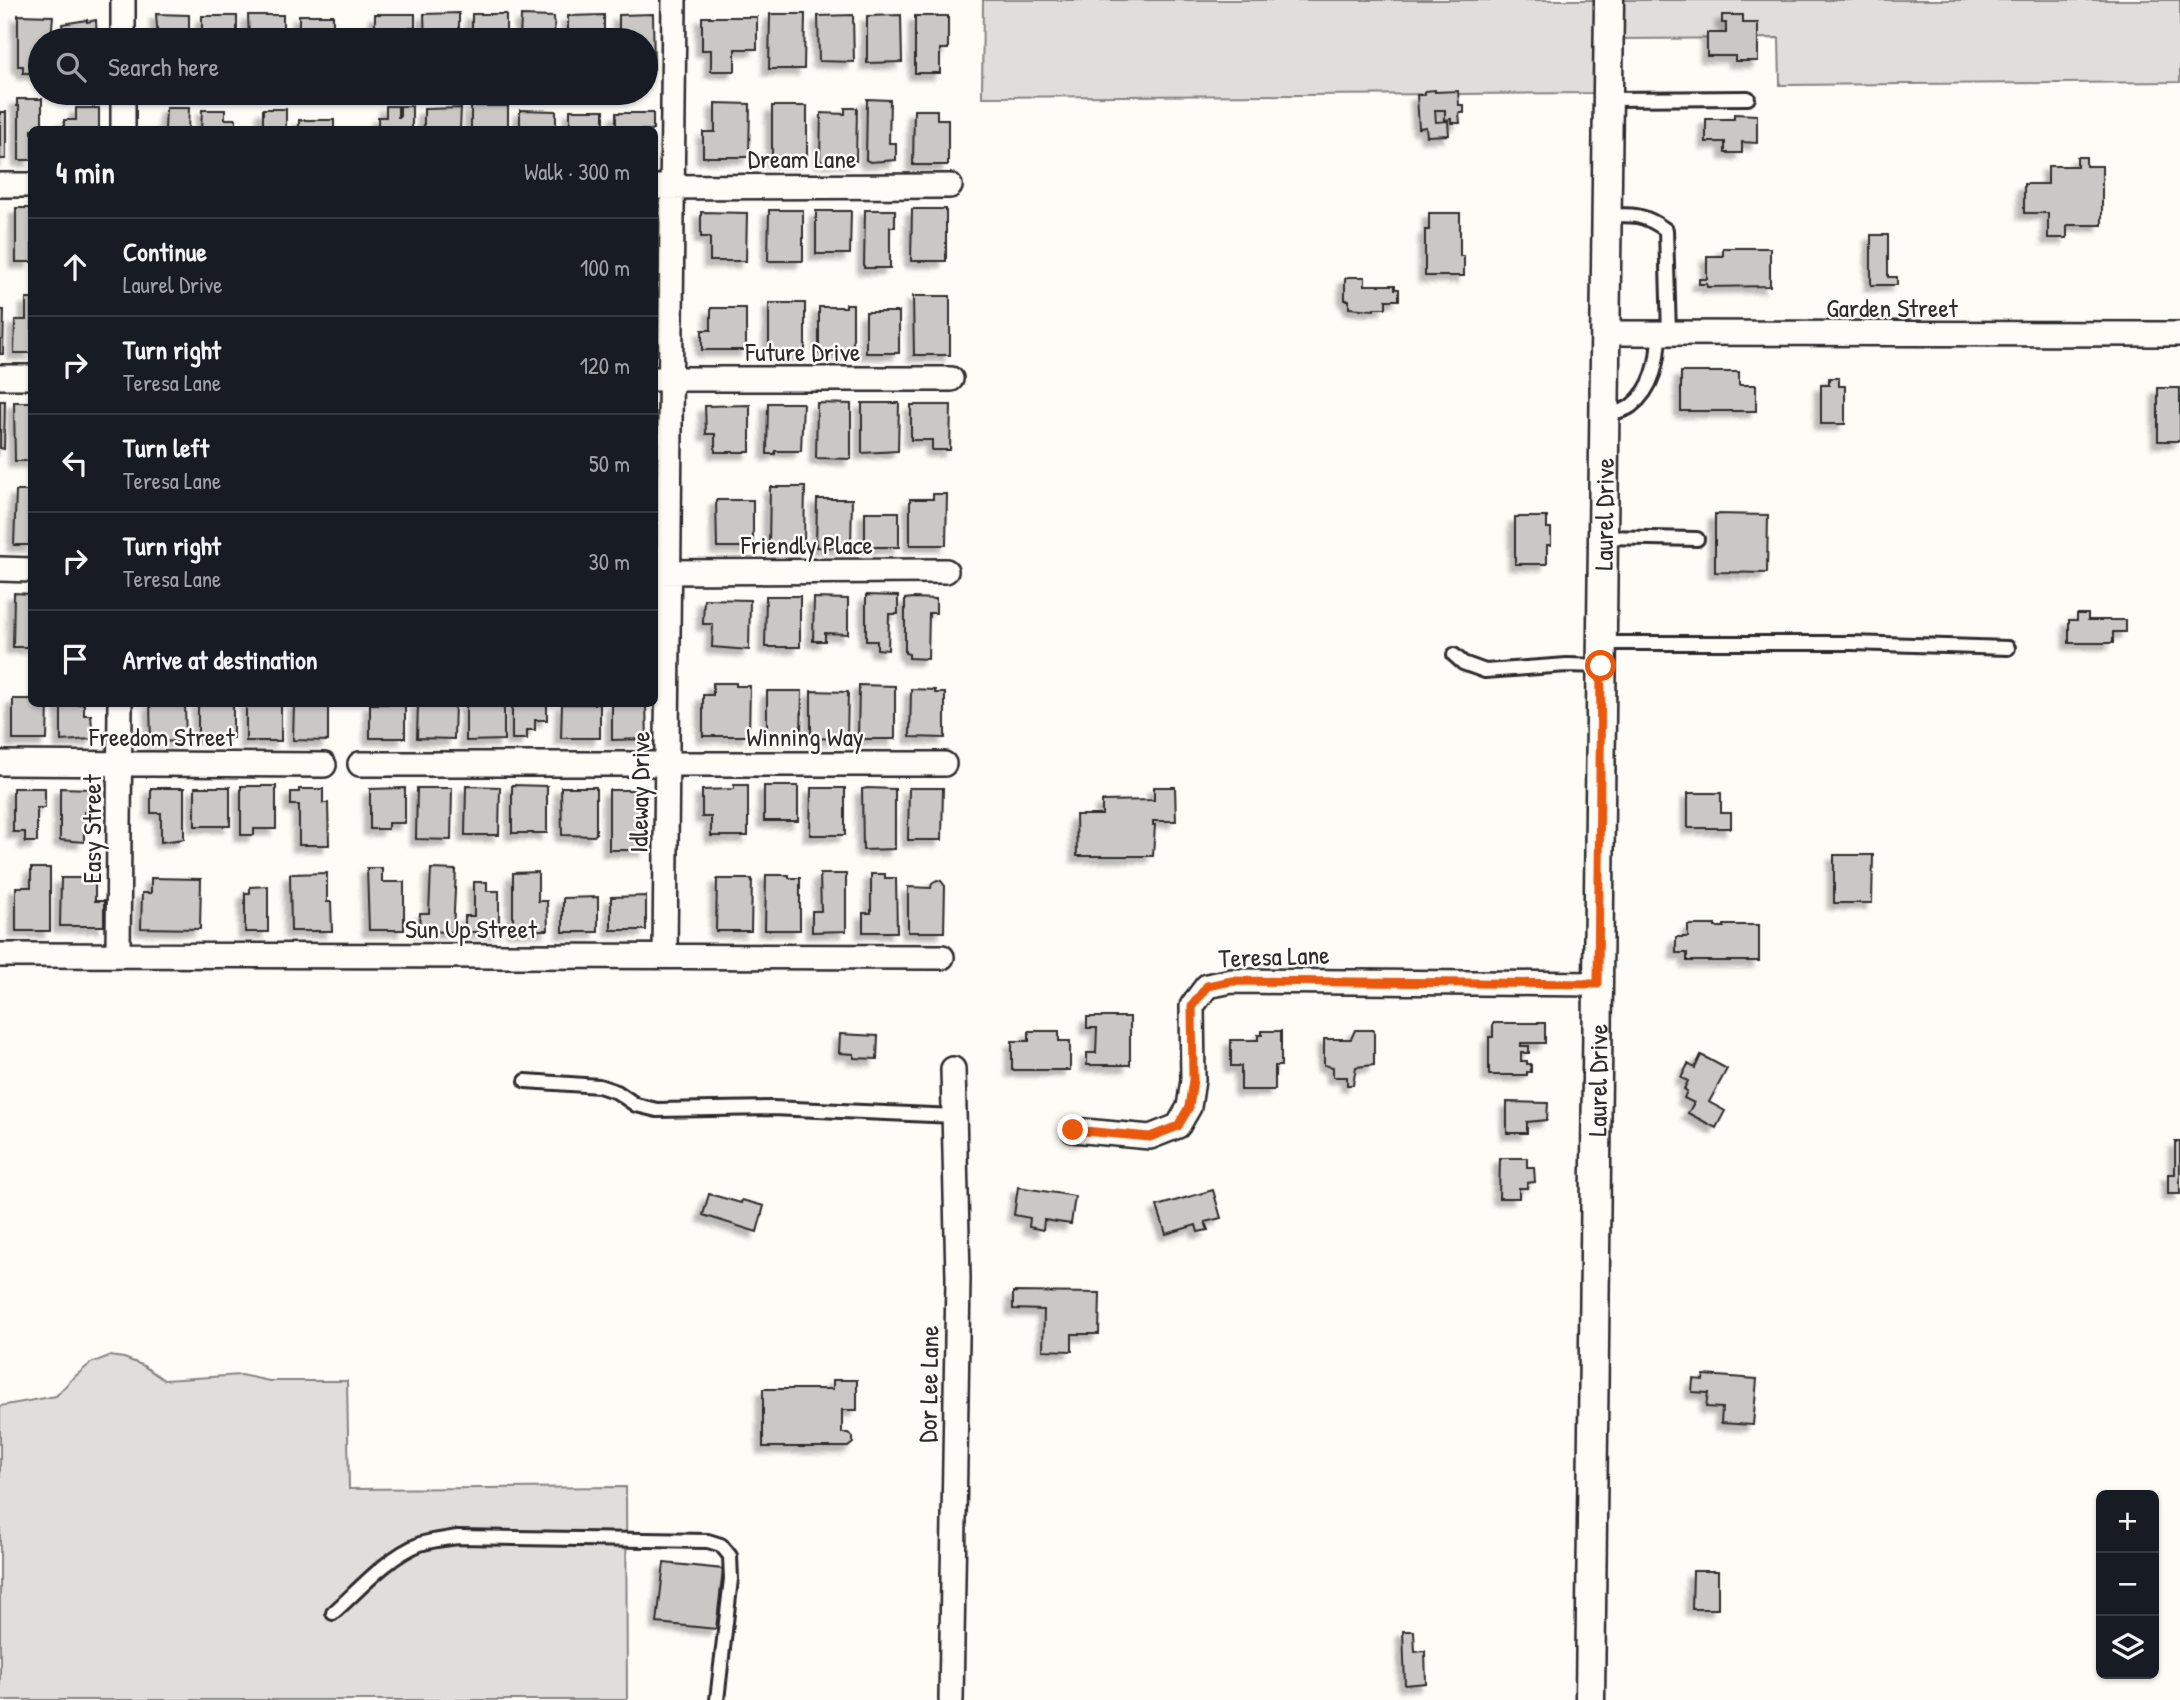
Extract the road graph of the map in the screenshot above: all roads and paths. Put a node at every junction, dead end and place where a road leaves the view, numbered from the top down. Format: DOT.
graph roads {
  1 [pos="123,0"];
  2 [pos="674,0"];
  3 [pos="1609,0"];
  4 [pos="123,28"];
  5 [pos="1748,98"];
  6 [pos="1607,99"];
  7 [pos="123,105"];
  8 [pos="123,126"];
  9 [pos="0,185"];
  10 [pos="28,185"];
  11 [pos="950,186"];
  12 [pos="663,187"];
  13 [pos="1606,216"];
  14 [pos="1604,334"];
  15 [pos="1664,334"];
  16 [pos="2180,334"];
  17 [pos="0,377"];
  18 [pos="28,377"];
  19 [pos="663,379"];
  20 [pos="951,379"];
  21 [pos="1604,415"];
  22 [pos="1602,537"];
  23 [pos="1697,539"];
  24 [pos="0,569"];
  25 [pos="28,570"];
  26 [pos="662,572"];
  27 [pos="946,572"];
  28 [pos="2008,648"];
  29 [pos="1454,655"];
  30 [pos="1601,655"];
  31 [pos="120,707"];
  32 [pos="0,763"];
  33 [pos="120,764"];
  34 [pos="360,764"];
  35 [pos="944,764"];
  36 [pos="324,765"];
  37 [pos="667,765"];
  38 [pos="118,954"];
  39 [pos="0,955"];
  40 [pos="665,955"];
  41 [pos="942,957"];
  42 [pos="1598,984"];
  43 [pos="953,1069"];
  44 [pos="526,1081"];
  45 [pos="955,1116"];
  46 [pos="1073,1130"];
  47 [pos="333,1613"];
  48 [pos="717,1700"];
  49 [pos="951,1700"];
  50 [pos="1590,1700"];
  1 -- 4 [label="street"];
  2 -- 12 [label="street, Idleway Drive"];
  3 -- 6 [label="street, Laurel Drive"];
  5 -- 6 [label="lane"];
  6 -- 13 [label="street, Laurel Drive"];
  7 -- 8 [label="street"];
  9 -- 10 [label="street"];
  11 -- 12 [label="street, Dream Lane"];
  12 -- 19 [label="street, Idleway Drive"];
  13 -- 14 [label="street, Laurel Drive"];
  13 -- 15 [label="lane"];
  14 -- 15 [label="street, Garden Street"];
  14 -- 21 [label="street, Laurel Drive"];
  15 -- 16 [label="street, Garden Street"];
  15 -- 21 [label="lane"];
  17 -- 18 [label="street"];
  19 -- 20 [label="street, Future Drive"];
  19 -- 26 [label="street, Idleway Drive"];
  21 -- 22 [label="street, Laurel Drive"];
  22 -- 23 [label="lane"];
  22 -- 30 [label="street, Laurel Drive"];
  24 -- 25 [label="street"];
  26 -- 27 [label="street, Friendly Place"];
  26 -- 37 [label="street, Idleway Drive"];
  28 -- 30 [label="lane"];
  29 -- 30 [label="lane"];
  30 -- 42 [label="street, Laurel Drive"];
  31 -- 33 [label="street, Easy Street"];
  32 -- 33 [label="street, Freedom Street"];
  33 -- 36 [label="street, Freedom Street"];
  33 -- 38 [label="street, Easy Street"];
  34 -- 37 [label="street"];
  35 -- 37 [label="street, Winning Way"];
  37 -- 40 [label="street, Idleway Drive"];
  38 -- 39 [label="street, Sun Up Street"];
  38 -- 40 [label="street, Sun Up Street"];
  40 -- 41 [label="street, Sun Up Street"];
  42 -- 46 [label="street, Teresa Lane"];
  42 -- 50 [label="street, Laurel Drive"];
  43 -- 45 [label="street, Dor Lee Lane"];
  44 -- 45 [label="lane"];
  45 -- 49 [label="street, Dor Lee Lane"];
  47 -- 48 [label="lane"];
}
